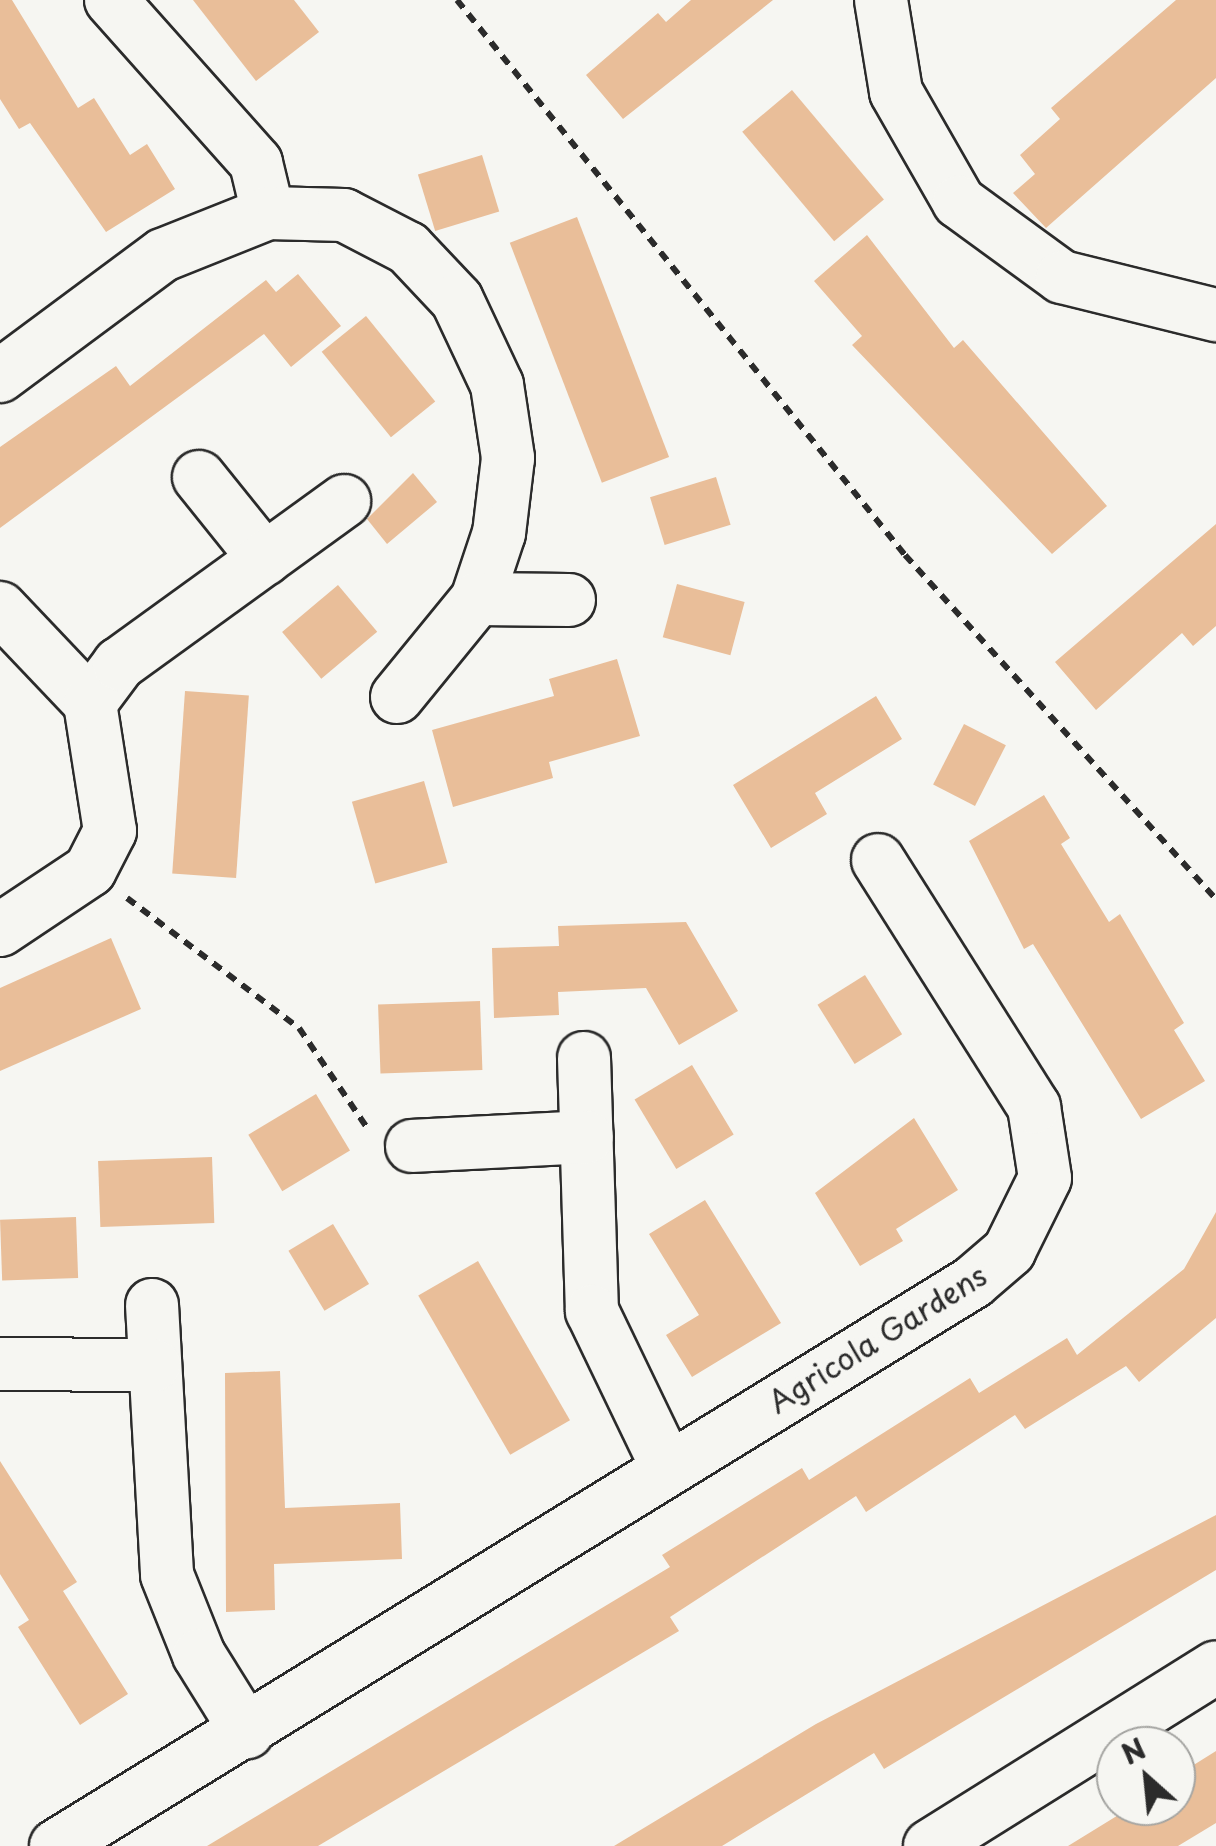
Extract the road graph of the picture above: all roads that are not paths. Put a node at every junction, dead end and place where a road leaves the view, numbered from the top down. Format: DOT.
graph roads {
  1 [pos="110,0"];
  2 [pos="881,0"];
  3 [pos="268,213"];
  4 [pos="1216,315"];
  5 [pos="0,376"];
  6 [pos="199,477"];
  7 [pos="344,501"];
  8 [pos="265,559"];
  9 [pos="478,598"];
  10 [pos="569,600"];
  11 [pos="0,608"];
  12 [pos="397,697"];
  13 [pos="90,703"];
  14 [pos="878,860"];
  15 [pos="0,930"];
  16 [pos="584,1058"];
  17 [pos="587,1137"];
  18 [pos="412,1146"];
  19 [pos="152,1305"];
  20 [pos="0,1364"];
  21 [pos="154,1364"];
  22 [pos="668,1469"];
  23 [pos="1216,1667"];
  24 [pos="247,1732"];
  25 [pos="56,1846"];
  26 [pos="930,1846"];
  1 -- 3 [label="street"];
  2 -- 4 [label="street"];
  3 -- 5 [label="street"];
  3 -- 9 [label="street"];
  6 -- 8 [label="street"];
  7 -- 8 [label="street"];
  8 -- 13 [label="street"];
  9 -- 10 [label="street"];
  9 -- 12 [label="street"];
  11 -- 13 [label="street"];
  13 -- 15 [label="street"];
  14 -- 22 [label="street, Agricola Gardens"];
  16 -- 17 [label="street"];
  17 -- 18 [label="street"];
  17 -- 22 [label="street"];
  19 -- 21 [label="street"];
  20 -- 21 [label="street"];
  21 -- 24 [label="street"];
  22 -- 24 [label="street, Agricola Gardens"];
  23 -- 26 [label="street"];
  24 -- 25 [label="street, Agricola Gardens"];
}
